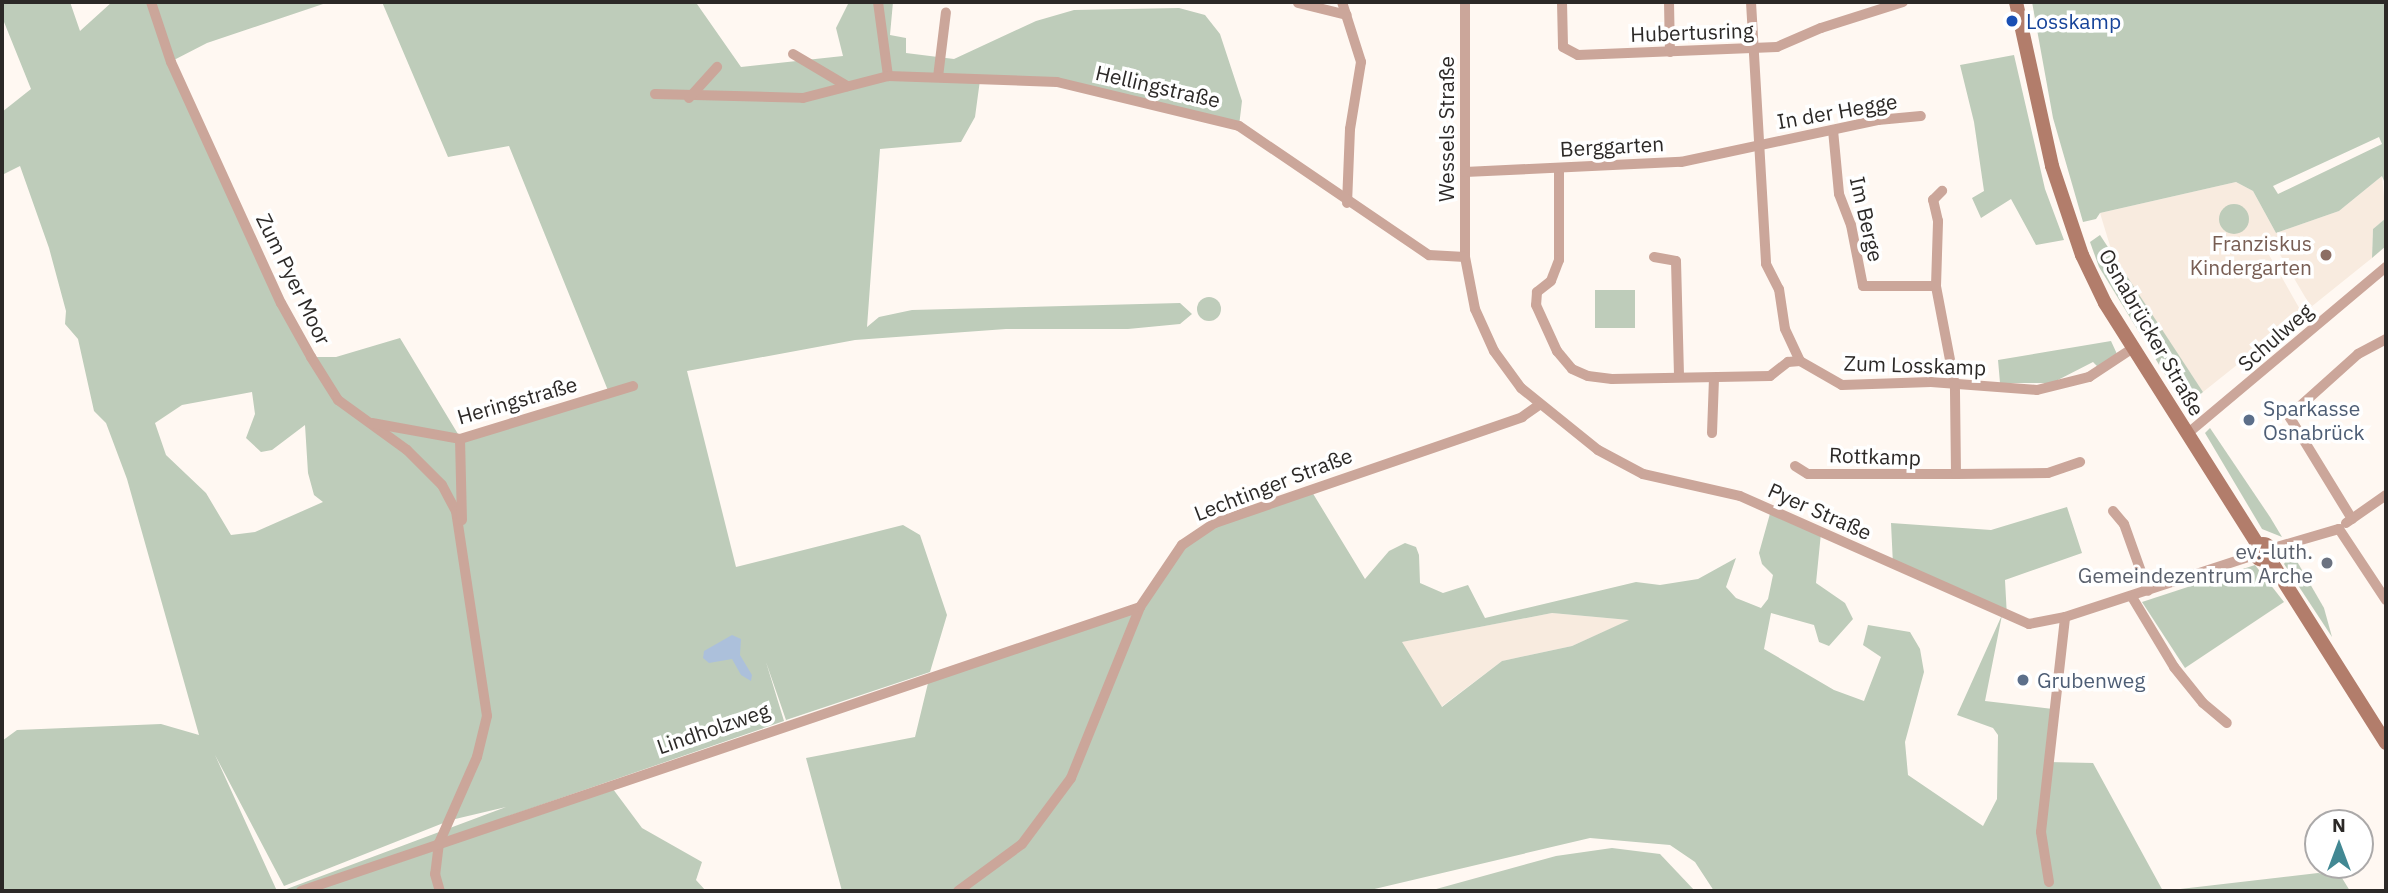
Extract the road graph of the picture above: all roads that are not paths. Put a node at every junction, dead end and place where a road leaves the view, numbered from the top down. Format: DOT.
graph roads {
  1 [pos="151,2"];
  2 [pos="878,2"];
  3 [pos="1342,2"];
  4 [pos="1465,2"];
  5 [pos="1562,2"];
  6 [pos="1669,2"];
  7 [pos="1751,2"];
  8 [pos="1903,2"];
  9 [pos="2016,2"];
  10 [pos="1298,3"];
  11 [pos="946,12"];
  12 [pos="1347,15"];
  13 [pos="1753,51"];
  14 [pos="1670,52"];
  15 [pos="793,54"];
  16 [pos="717,67"];
  17 [pos="888,76"];
  18 [pos="938,77"];
  19 [pos="846,86"];
  20 [pos="655,94"];
  21 [pos="689,98"];
  22 [pos="1921,116"];
  23 [pos="1833,130"];
  24 [pos="1760,144"];
  25 [pos="1559,169"];
  26 [pos="1465,172"];
  27 [pos="1942,191"];
  28 [pos="1347,203"];
  29 [pos="1465,257"];
  30 [pos="1654,257"];
  31 [pos="2386,267"];
  32 [pos="1936,286"];
  33 [pos="2386,339"];
  34 [pos="2133,348"];
  35 [pos="1800,361"];
  36 [pos="1679,375"];
  37 [pos="1714,378"];
  38 [pos="633,386"];
  39 [pos="1955,386"];
  40 [pos="1538,405"];
  41 [pos="369,423"];
  42 [pos="1712,433"];
  43 [pos="2187,434"];
  44 [pos="460,439"];
  45 [pos="2080,462"];
  46 [pos="1795,466"];
  47 [pos="1955,474"];
  48 [pos="2386,495"];
  49 [pos="2113,511"];
  50 [pos="2352,519"];
  51 [pos="2339,529"];
  52 [pos="460,531"];
  53 [pos="2263,552"];
  54 [pos="2148,591"];
  55 [pos="2132,597"];
  56 [pos="2386,600"];
  57 [pos="1140,607"];
  58 [pos="2064,617"];
  59 [pos="2227,723"];
  60 [pos="2386,743"];
  61 [pos="439,843"];
  62 [pos="2049,882"];
  63 [pos="301,891"];
  64 [pos="440,891"];
  65 [pos="958,891"];
  1 -- 41 [label="street, Zum Pyer Moor"];
  2 -- 17 [label="street"];
  3 -- 12 [label="street"];
  4 -- 26 [label="street, Wessels Straße"];
  5 -- 14 [label="street, Hubertusring"];
  6 -- 14 [label="street"];
  7 -- 13 [label="street"];
  8 -- 13 [label="street, Hubertusring"];
  9 -- 34 [label="street, Osnabrücker Straße"];
  10 -- 12 [label="street"];
  11 -- 18 [label="street"];
  12 -- 28 [label="street"];
  13 -- 14 [label="street, Hubertusring"];
  13 -- 24 [label="street"];
  15 -- 19 [label="street"];
  16 -- 21 [label="street"];
  17 -- 18 [label="street, Hellingstraße"];
  17 -- 19 [label="street, Hellingstraße"];
  18 -- 28 [label="street, Hellingstraße"];
  19 -- 21 [label="street, Hellingstraße"];
  20 -- 21 [label="street, Hellingstraße"];
  22 -- 23 [label="street, In der Hegge"];
  23 -- 24 [label="street, In der Hegge"];
  23 -- 32 [label="street, Im Berge"];
  24 -- 25 [label="street, Berggarten"];
  24 -- 35 [label="street"];
  25 -- 26 [label="street, Berggarten"];
  25 -- 36 [label="street"];
  26 -- 29 [label="street, Wessels Straße"];
  27 -- 32 [label="street"];
  28 -- 29 [label="street, Hellingstraße"];
  29 -- 40 [label="street, Pyer Straße"];
  30 -- 36 [label="street"];
  31 -- 43 [label="street, Schulweg"];
  32 -- 39 [label="street"];
  33 -- 50 [label="street"];
  34 -- 39 [label="street, Zum Losskamp"];
  34 -- 43 [label="street, Osnabrücker Straße"];
  35 -- 37 [label="street"];
  35 -- 39 [label="street, Zum Losskamp"];
  36 -- 37 [label="street"];
  37 -- 42 [label="street"];
  38 -- 44 [label="street, Heringstraße"];
  39 -- 47 [label="street"];
  40 -- 57 [label="street, Lechtinger Straße"];
  40 -- 58 [label="street, Pyer Straße"];
  41 -- 44 [label="street, Heringstraße"];
  41 -- 52 [label="street, Zum Pyer Moor"];
  43 -- 53 [label="street, Osnabrücker Straße"];
  44 -- 52 [label="street, Zum Pyer Moor"];
  45 -- 47 [label="street, Rottkamp"];
  46 -- 47 [label="street, Rottkamp"];
  48 -- 50 [label="street"];
  49 -- 54 [label="street"];
  50 -- 51 [label="street"];
  51 -- 53 [label="street, Pyer Straße"];
  51 -- 56 [label="street"];
  52 -- 61 [label="street, Zum Pyer Moor"];
  53 -- 54 [label="street, Pyer Straße"];
  53 -- 60 [label="street, Osnabrücker Straße"];
  54 -- 55 [label="street, Pyer Straße"];
  55 -- 58 [label="street, Pyer Straße"];
  55 -- 59 [label="street"];
  57 -- 61 [label="street, Lindholzweg"];
  57 -- 65 [label="street, Lechtinger Straße"];
  58 -- 62 [label="street"];
  61 -- 63 [label="street, Lindholzweg"];
  61 -- 64 [label="street, Zum Pyer Moor"];
}
